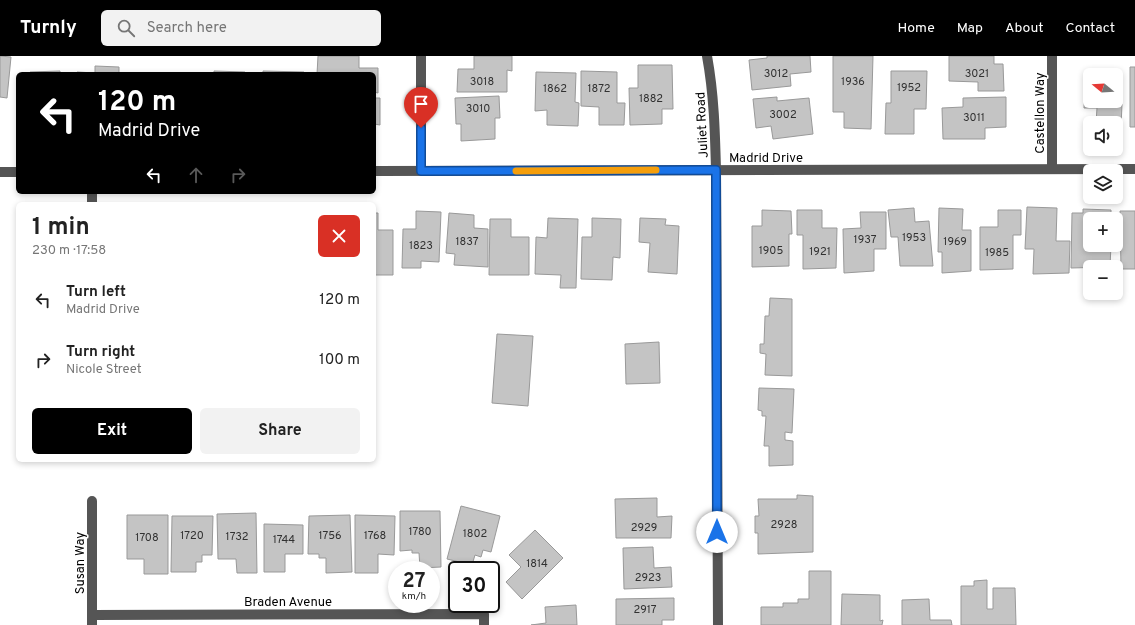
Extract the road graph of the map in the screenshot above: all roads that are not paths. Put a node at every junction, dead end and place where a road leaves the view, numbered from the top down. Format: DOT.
graph roads {
  1 [pos="420,56"];
  2 [pos="707,56"];
  3 [pos="1052,56"];
  4 [pos="1052,169"];
  5 [pos="1135,169"];
  6 [pos="716,170"];
  7 [pos="376,171"];
  8 [pos="421,171"];
  9 [pos="0,172"];
  10 [pos="16,172"];
  11 [pos="92,500"];
  12 [pos="92,620"];
  13 [pos="484,625"];
  14 [pos="718,625"];
  1 -- 8 [label="street"];
  2 -- 6 [label="street, Juliet Road"];
  3 -- 4 [label="street, Castellon Way"];
  4 -- 5 [label="street, Madrid Drive"];
  4 -- 6 [label="street, Madrid Drive"];
  6 -- 8 [label="street, Madrid Drive"];
  6 -- 14 [label="street, Juliet Road"];
  7 -- 8 [label="street, Madrid Drive"];
  9 -- 10 [label="street"];
  11 -- 12 [label="street, Susan Way"];
  12 -- 13 [label="street, Braden Avenue"];
}
